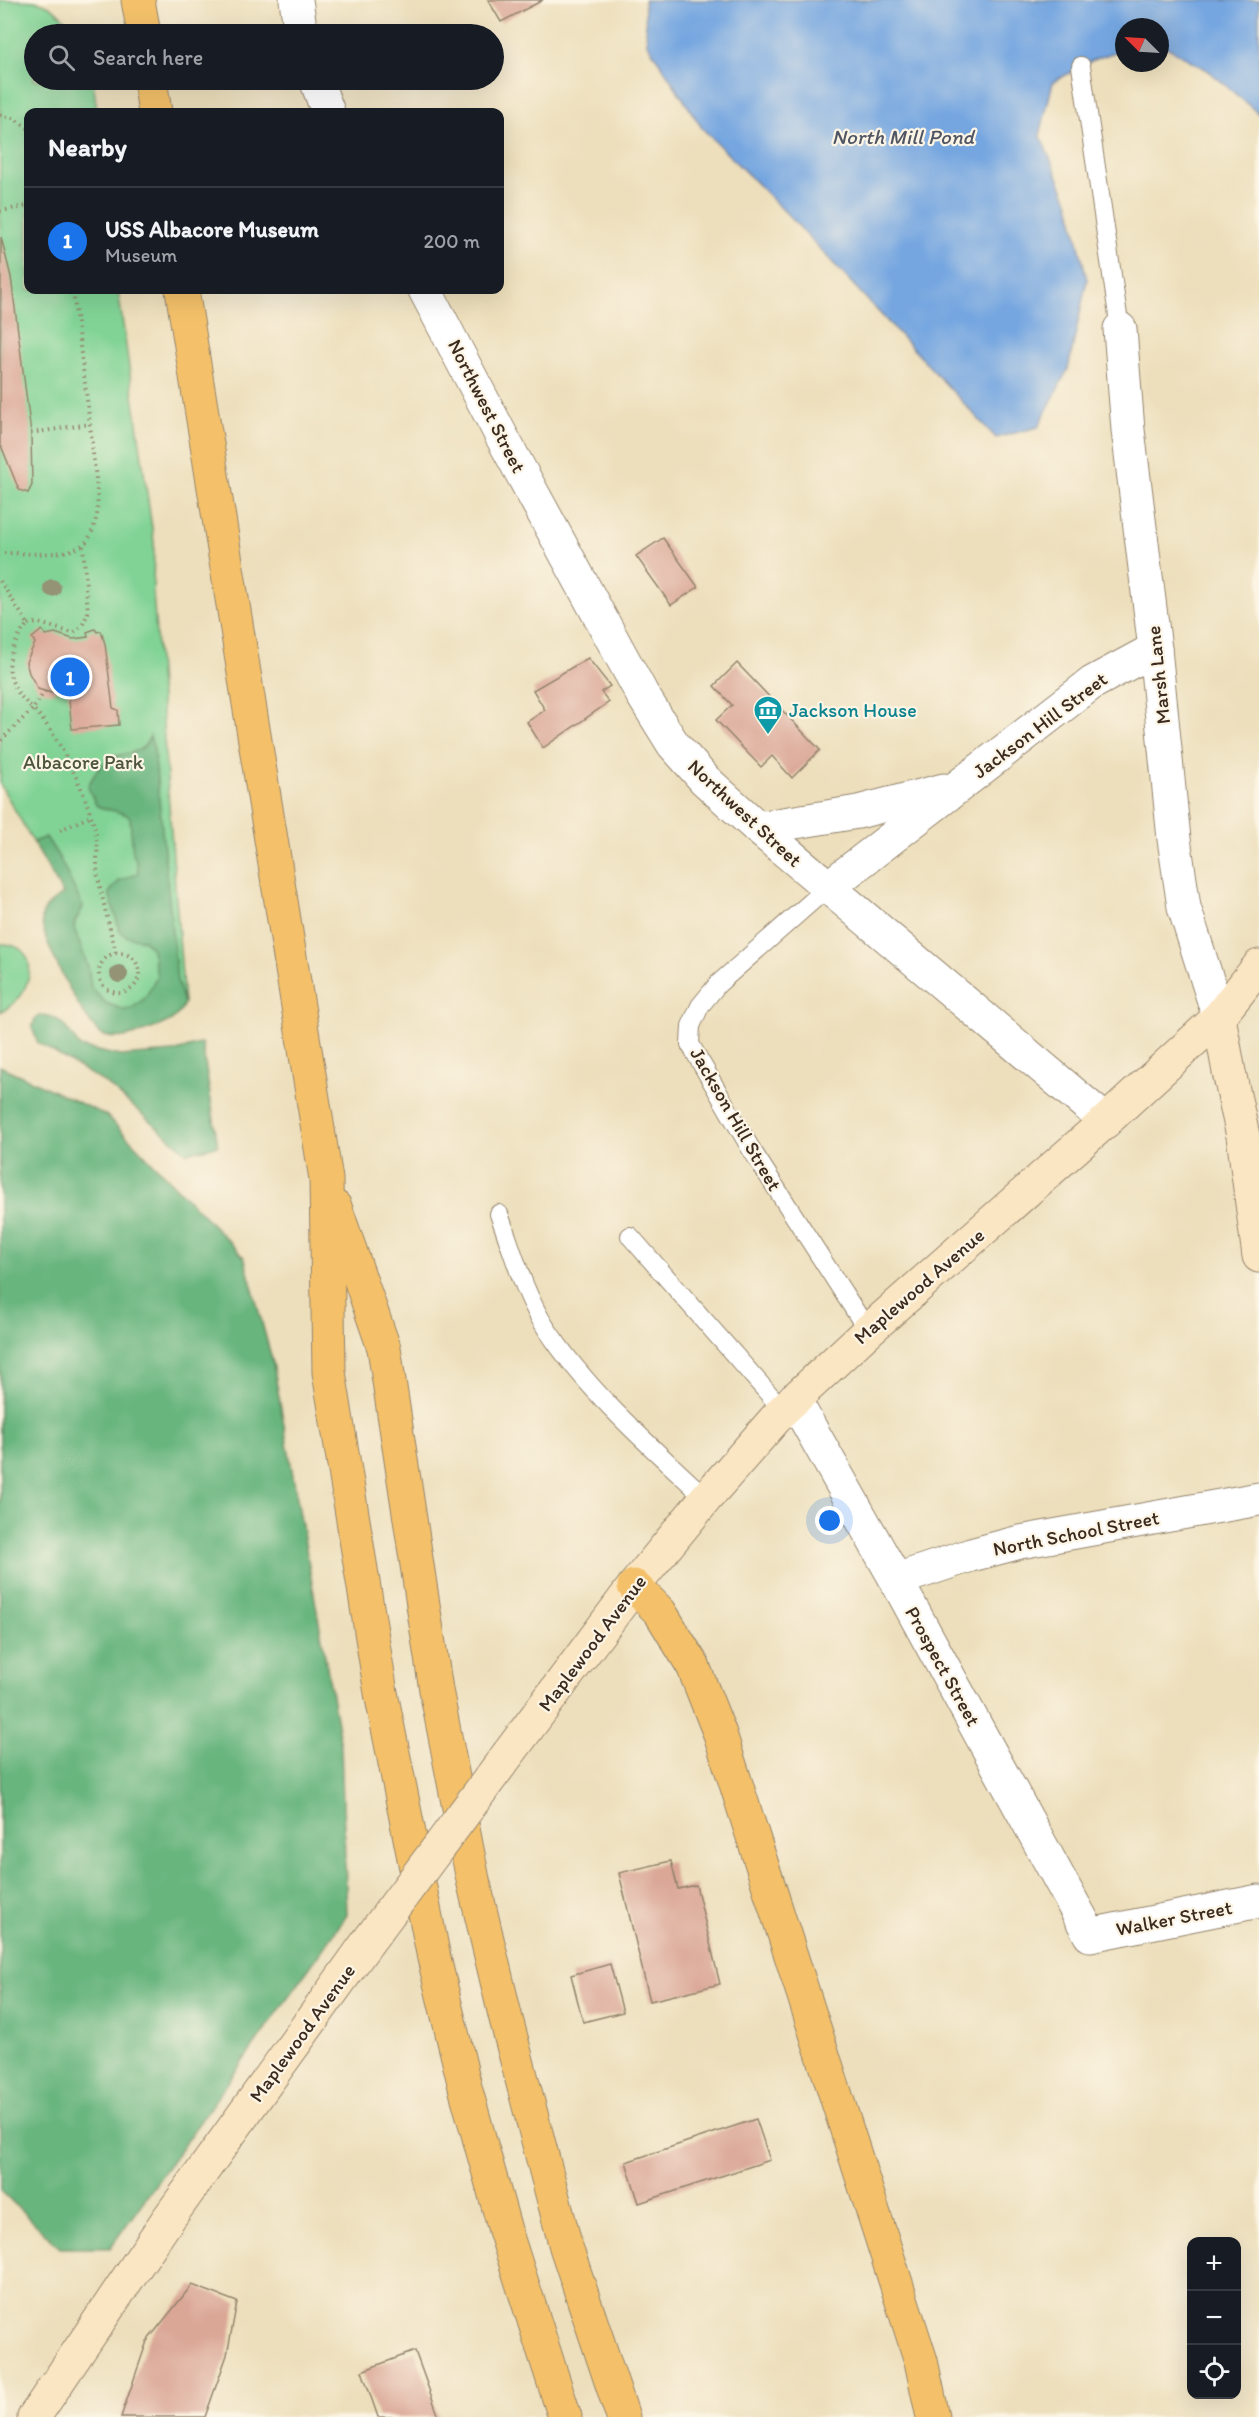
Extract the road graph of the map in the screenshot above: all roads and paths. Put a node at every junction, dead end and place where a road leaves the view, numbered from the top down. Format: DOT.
graph roads {
  1 [pos="138,0"];
  2 [pos="296,0"];
  3 [pos="142,24"];
  4 [pos="300,24"];
  5 [pos="1081,66"];
  6 [pos="152,90"];
  7 [pos="320,90"];
  8 [pos="154,108"];
  9 [pos="326,108"];
  10 [pos="0,114"];
  11 [pos="24,125"];
  12 [pos="24,207"];
  13 [pos="0,212"];
  14 [pos="74,294"];
  15 [pos="183,294"];
  16 [pos="427,294"];
  17 [pos="1120,329"];
  18 [pos="90,424"];
  19 [pos="31,432"];
  20 [pos="83,545"];
  21 [pos="4,553"];
  22 [pos="0,581"];
  23 [pos="28,624"];
  24 [pos="1155,649"];
  25 [pos="45,691"];
  26 [pos="33,709"];
  27 [pos="0,741"];
  28 [pos="957,787"];
  29 [pos="91,816"];
  30 [pos="758,828"];
  31 [pos="60,830"];
  32 [pos="827,888"];
  33 [pos="116,954"];
  34 [pos="1259,966"];
  35 [pos="1219,1017"];
  36 [pos="1106,1121"];
  37 [pos="326,1179"];
  38 [pos="499,1214"];
  39 [pos="630,1236"];
  40 [pos="1259,1256"];
  41 [pos="867,1331"];
  42 [pos="789,1405"];
  43 [pos="706,1498"];
  44 [pos="1259,1499"];
  45 [pos="896,1580"];
  46 [pos="634,1586"];
  47 [pos="1259,1901"];
  48 [pos="1090,1935"];
  49 [pos="34,2417"];
  50 [pos="566,2417"];
  51 [pos="623,2417"];
  52 [pos="933,2417"];
  1 -- 3 [label="main road"];
  2 -- 4 [label="street"];
  5 -- 17 [label="lane"];
  6 -- 8 [label="main road"];
  7 -- 9 [label="street"];
  10 -- 11 [label="path"];
  12 -- 13 [label="path"];
  14 -- 18 [label="path"];
  15 -- 37 [label="main road"];
  16 -- 30 [label="street, Northwest Street"];
  17 -- 24 [label="street, Marsh Lane"];
  18 -- 19 [label="path"];
  18 -- 20 [label="path"];
  20 -- 21 [label="path"];
  20 -- 23 [label="path"];
  22 -- 23 [label="path"];
  23 -- 26 [label="path"];
  24 -- 28 [label="street, Jackson Hill Street"];
  24 -- 35 [label="street, Marsh Lane"];
  25 -- 26 [label="path"];
  26 -- 27 [label="path"];
  26 -- 29 [label="path"];
  28 -- 30 [label="street, Jackson Hill Street"];
  28 -- 32 [label="street, Jackson Hill Street"];
  29 -- 31 [label="path"];
  29 -- 33 [label="path"];
  30 -- 32 [label="street, Northwest Street"];
  32 -- 36 [label="street, Northwest Street"];
  32 -- 41 [label="lane, Jackson Hill Street"];
  33 -- 33 [label="path"];
  34 -- 35 [label="street, Maplewood Avenue"];
  35 -- 36 [label="street, Maplewood Avenue"];
  35 -- 40 [label="street"];
  36 -- 41 [label="street, Maplewood Avenue"];
  37 -- 50 [label="main road"];
  37 -- 51 [label="main road"];
  38 -- 43 [label="lane"];
  39 -- 42 [label="lane"];
  41 -- 42 [label="street, Maplewood Avenue"];
  42 -- 43 [label="street, Maplewood Avenue"];
  42 -- 45 [label="street, Prospect Street"];
  43 -- 46 [label="street, Maplewood Avenue"];
  44 -- 45 [label="street, North School Street"];
  45 -- 48 [label="street, Prospect Street"];
  46 -- 49 [label="street, Maplewood Avenue, bridge"];
  46 -- 52 [label="main road"];
  47 -- 48 [label="street, Walker Street"];
}
